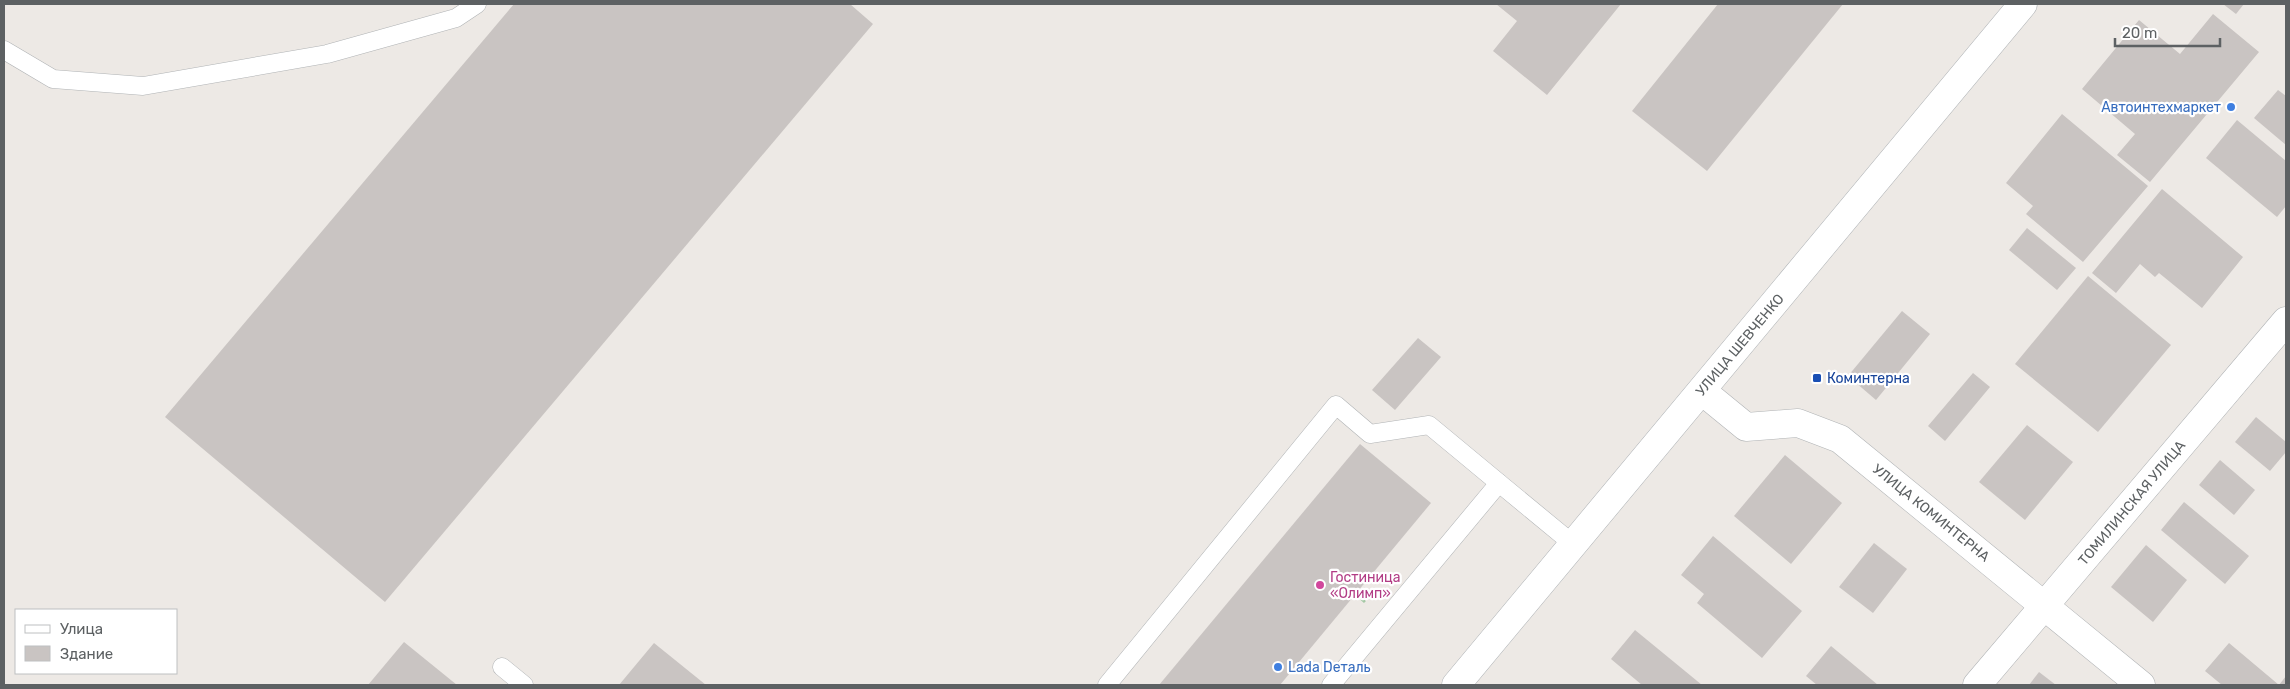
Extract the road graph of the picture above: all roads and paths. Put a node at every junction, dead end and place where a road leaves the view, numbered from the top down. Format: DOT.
graph roads {
  1 [pos="477,4"];
  2 [pos="2023,4"];
  3 [pos="4,50"];
  4 [pos="2286,321"];
  5 [pos="1702,391"];
  6 [pos="1499,483"];
  7 [pos="1573,544"];
  8 [pos="2044,606"];
  9 [pos="502,667"];
  10 [pos="524,685"];
  11 [pos="1107,685"];
  12 [pos="1331,685"];
  13 [pos="1456,685"];
  14 [pos="1977,685"];
  15 [pos="2141,685"];
  1 -- 3 [label="lane"];
  2 -- 5 [label="street, УЛИЦА ШЕВЧЕНКО"];
  4 -- 8 [label="street, ТОМИЛИНСКАЯ УЛИЦА"];
  5 -- 7 [label="street, УЛИЦА ШЕВЧЕНКО"];
  5 -- 8 [label="street, УЛИЦА КОМИНТЕРНА"];
  6 -- 7 [label="lane"];
  6 -- 11 [label="lane"];
  6 -- 12 [label="lane"];
  7 -- 13 [label="street, УЛИЦА ШЕВЧЕНКО"];
  8 -- 14 [label="street, ТОМИЛИНСКАЯ УЛИЦА"];
  8 -- 15 [label="street, УЛИЦА КОМИНТЕРНА"];
  9 -- 10 [label="lane"];
}
